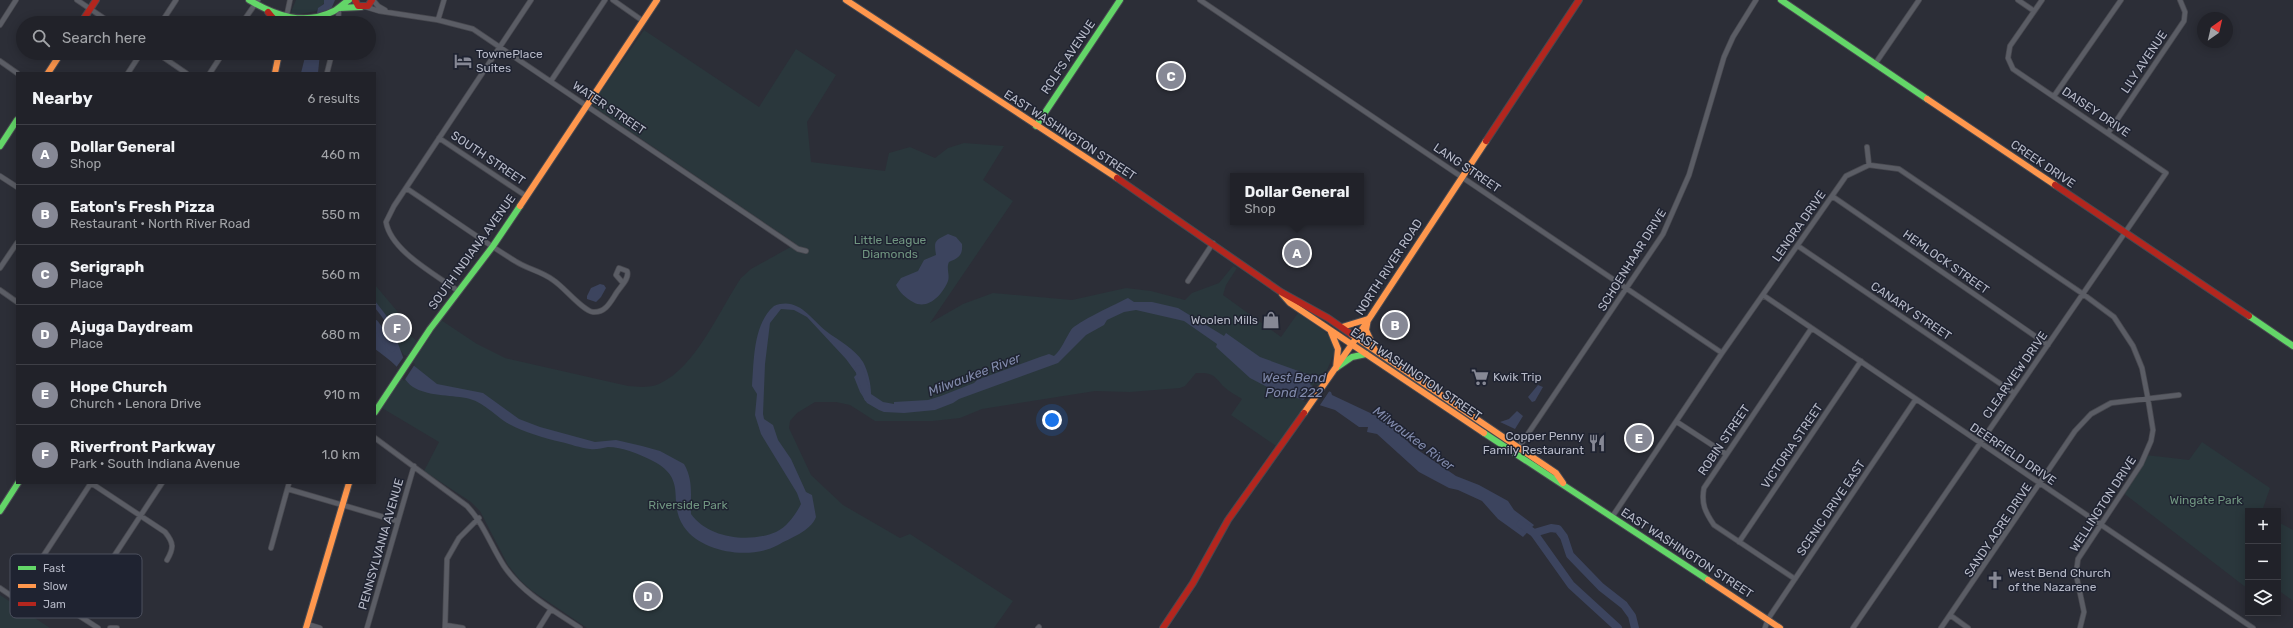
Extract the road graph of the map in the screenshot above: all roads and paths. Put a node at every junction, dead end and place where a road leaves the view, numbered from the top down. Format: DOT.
graph roads {
  1 [pos="16,0"];
  2 [pos="77,0"];
  3 [pos="96,0"];
  4 [pos="176,0"];
  5 [pos="249,0"];
  6 [pos="290,0"];
  7 [pos="349,0"];
  8 [pos="355,0"];
  9 [pos="373,0"];
  10 [pos="444,0"];
  11 [pos="531,0"];
  12 [pos="605,0"];
  13 [pos="613,0"];
  14 [pos="657,0"];
  15 [pos="846,0"];
  16 [pos="1120,0"];
  17 [pos="1200,0"];
  18 [pos="1579,0"];
  19 [pos="1756,0"];
  20 [pos="1781,0"];
  21 [pos="2018,0"];
  22 [pos="2042,0"];
  23 [pos="2121,0"];
  24 [pos="2180,0"];
  25 [pos="1916,1"];
  26 [pos="256,2"];
  27 [pos="363,7"];
  28 [pos="90,9"];
  29 [pos="336,9"];
  30 [pos="268,12"];
  31 [pos="389,12"];
  32 [pos="2034,12"];
  33 [pos="86,16"];
  34 [pos="100,16"];
  35 [pos="166,16"];
  36 [pos="247,16"];
  37 [pos="271,16"];
  38 [pos="276,16"];
  39 [pos="287,16"];
  40 [pos="320,16"];
  41 [pos="337,16"];
  42 [pos="438,20"];
  43 [pos="643,21"];
  44 [pos="0,25"];
  45 [pos="500,47"];
  46 [pos="56,60"];
  47 [pos="136,60"];
  48 [pos="167,60"];
  49 [pos="218,60"];
  50 [pos="278,60"];
  51 [pos="330,60"];
  52 [pos="0,62"];
  53 [pos="1875,64"];
  54 [pos="16,72"];
  55 [pos="49,72"];
  56 [pos="129,72"];
  57 [pos="185,72"];
  58 [pos="211,72"];
  59 [pos="276,72"];
  60 [pos="327,72"];
  61 [pos="551,81"];
  62 [pos="2054,96"];
  63 [pos="586,104"];
  64 [pos="16,122"];
  65 [pos="1036,126"];
  66 [pos="2108,132"];
  67 [pos="439,138"];
  68 [pos="0,146"];
  69 [pos="1867,147"];
  70 [pos="1869,165"];
  71 [pos="2166,173"];
  72 [pos="0,176"];
  73 [pos="1461,177"];
  74 [pos="16,186"];
  75 [pos="406,188"];
  76 [pos="526,196"];
  77 [pos="1832,196"];
  78 [pos="2125,232"];
  79 [pos="1214,243"];
  80 [pos="16,244"];
  81 [pos="493,246"];
  82 [pos="1798,246"];
  83 [pos="806,251"];
  84 [pos="0,268"];
  85 [pos="1188,282"];
  86 [pos="623,283"];
  87 [pos="1628,288"];
  88 [pos="0,290"];
  89 [pos="458,291"];
  90 [pos="1281,292"];
  91 [pos="2083,294"];
  92 [pos="1763,295"];
  93 [pos="16,301"];
  94 [pos="1368,319"];
  95 [pos="1342,327"];
  96 [pos="1811,329"];
  97 [pos="1330,330"];
  98 [pos="1357,337"];
  99 [pos="1352,344"];
  100 [pos="2048,345"];
  101 [pos="2293,346"];
  102 [pos="1375,350"];
  103 [pos="1722,353"];
  104 [pos="1366,354"];
  105 [pos="1861,361"];
  106 [pos="1336,368"];
  107 [pos="2014,393"];
  108 [pos="2179,395"];
  109 [pos="2148,399"];
  110 [pos="1916,400"];
  111 [pos="376,410"];
  112 [pos="1677,422"];
  113 [pos="376,439"];
  114 [pos="1981,443"];
  115 [pos="1519,447"];
  116 [pos="1726,454"];
  117 [pos="414,466"];
  118 [pos="1563,483"];
  119 [pos="17,484"];
  120 [pos="90,484"];
  121 [pos="93,484"];
  122 [pos="161,484"];
  123 [pos="290,484"];
  124 [pos="349,484"];
  125 [pos="2041,485"];
  126 [pos="288,489"];
  127 [pos="342,504"];
  128 [pos="0,511"];
  129 [pos="141,515"];
  130 [pos="1612,517"];
  131 [pos="479,518"];
  132 [pos="397,521"];
  133 [pos="2100,524"];
  134 [pos="1739,542"];
  135 [pos="271,548"];
  136 [pos="45,554"];
  137 [pos="115,554"];
  138 [pos="167,560"];
  139 [pos="1794,579"];
  140 [pos="0,588"];
  141 [pos="10,595"];
  142 [pos="551,609"];
  143 [pos="1950,615"];
  144 [pos="82,618"];
  145 [pos="1768,620"];
  146 [pos="307,626"];
  147 [pos="445,627"];
  148 [pos="98,628"];
  149 [pos="110,628"];
  150 [pos="117,628"];
  151 [pos="320,628"];
  152 [pos="367,628"];
  153 [pos="463,628"];
  154 [pos="539,628"];
  155 [pos="580,628"];
  156 [pos="1163,628"];
  157 [pos="1765,628"];
  158 [pos="1780,628"];
  159 [pos="1853,628"];
  160 [pos="1942,628"];
  161 [pos="1968,628"];
  162 [pos="2080,628"];
  163 [pos="2253,628"];
  1 -- 44 [label="street"];
  2 -- 28 [label="street"];
  3 -- 28 [label="street"];
  4 -- 35 [label="street"];
  5 -- 26 [label="street"];
  6 -- 39 [label="street"];
  7 -- 29 [label="street"];
  8 -- 27 [label="street"];
  9 -- 27 [label="street"];
  9 -- 31 [label="street, WATER STREET"];
  10 -- 42 [label="street"];
  11 -- 45 [label="street"];
  12 -- 61 [label="street"];
  13 -- 43 [label="street"];
  14 -- 43 [label="street, SOUTH INDIANA AVENUE"];
  15 -- 65 [label="street, EAST WASHINGTON STREET"];
  16 -- 65 [label="street, ROLFS AVENUE"];
  17 -- 73 [label="street, LANG STREET"];
  18 -- 73 [label="street, NORTH RIVER ROAD"];
  19 -- 87 [label="street, SCHOENHAAR DRIVE"];
  20 -- 53 [label="street, CREEK DRIVE"];
  21 -- 32 [label="street"];
  22 -- 32 [label="street"];
  23 -- 62 [label="street"];
  24 -- 66 [label="street, LILY AVENUE"];
  25 -- 53 [label="street"];
  26 -- 30 [label="street"];
  26 -- 36 [label="street"];
  27 -- 29 [label="street"];
  27 -- 31 [label="street, WATER STREET"];
  28 -- 33 [label="street"];
  28 -- 34 [label="street"];
  29 -- 40 [label="street"];
  29 -- 41 [label="street"];
  30 -- 37 [label="street"];
  30 -- 38 [label="street"];
  31 -- 42 [label="street, WATER STREET"];
  32 -- 62 [label="street, DAISEY DRIVE"];
  42 -- 45 [label="street, WATER STREET"];
  43 -- 63 [label="street, SOUTH INDIANA AVENUE"];
  45 -- 61 [label="street, WATER STREET"];
  45 -- 67 [label="street"];
  46 -- 55 [label="street"];
  47 -- 56 [label="street"];
  48 -- 57 [label="street"];
  49 -- 58 [label="street"];
  50 -- 59 [label="street"];
  51 -- 60 [label="street"];
  52 -- 54 [label="street"];
  53 -- 78 [label="street, CREEK DRIVE"];
  61 -- 63 [label="street, WATER STREET"];
  62 -- 66 [label="street, DAISEY DRIVE"];
  63 -- 76 [label="street, SOUTH INDIANA AVENUE"];
  63 -- 83 [label="street, WATER STREET"];
  64 -- 68 [label="street"];
  65 -- 79 [label="street, EAST WASHINGTON STREET"];
  66 -- 71 [label="street, DAISEY DRIVE"];
  67 -- 75 [label="street"];
  67 -- 76 [label="street, SOUTH STREET"];
  69 -- 70 [label="street"];
  70 -- 77 [label="street, LENORA DRIVE"];
  70 -- 91 [label="street"];
  71 -- 78 [label="street, CLEARVIEW DRIVE"];
  72 -- 74 [label="street"];
  73 -- 87 [label="street, LANG STREET"];
  73 -- 94 [label="street, NORTH RIVER ROAD"];
  75 -- 81 [label="street"];
  75 -- 89 [label="street"];
  76 -- 81 [label="street, SOUTH INDIANA AVENUE"];
  77 -- 82 [label="street, LENORA DRIVE"];
  77 -- 100 [label="street, HEMLOCK STREET"];
  78 -- 91 [label="street, CLEARVIEW DRIVE"];
  78 -- 101 [label="street, CREEK DRIVE"];
  79 -- 85 [label="street"];
  79 -- 90 [label="street, EAST WASHINGTON STREET"];
  80 -- 84 [label="street"];
  81 -- 86 [label="street"];
  81 -- 89 [label="street, SOUTH INDIANA AVENUE"];
  82 -- 92 [label="street, LENORA DRIVE"];
  82 -- 107 [label="street, CANARY STREET"];
  87 -- 103 [label="street, LANG STREET"];
  87 -- 115 [label="street, SCHOENHAAR DRIVE"];
  88 -- 93 [label="street"];
  89 -- 111 [label="street, SOUTH INDIANA AVENUE"];
  90 -- 95 [label="street, EAST WASHINGTON STREET"];
  90 -- 97 [label="street, EAST WASHINGTON STREET"];
  91 -- 100 [label="street, CLEARVIEW DRIVE"];
  91 -- 109 [label="street, WELLINGTON DRIVE"];
  92 -- 96 [label="street, DEERFIELD DRIVE"];
  92 -- 103 [label="street, LENORA DRIVE"];
  94 -- 95 [label="street"];
  94 -- 98 [label="street, NORTH RIVER ROAD"];
  94 -- 102 [label="street"];
  95 -- 98 [label="street, EAST WASHINGTON STREET"];
  96 -- 105 [label="street, DEERFIELD DRIVE"];
  96 -- 116 [label="street, ROBIN STREET"];
  97 -- 99 [label="street, EAST WASHINGTON STREET"];
  97 -- 106 [label="street"];
  98 -- 99 [label="street, NORTH RIVER ROAD"];
  98 -- 102 [label="street, EAST WASHINGTON STREET"];
  99 -- 104 [label="street, EAST WASHINGTON STREET"];
  99 -- 106 [label="street, NORTH RIVER ROAD"];
  100 -- 107 [label="street, CLEARVIEW DRIVE"];
  102 -- 115 [label="street, EAST WASHINGTON STREET"];
  103 -- 112 [label="street, LENORA DRIVE"];
  104 -- 106 [label="street"];
  104 -- 118 [label="street, EAST WASHINGTON STREET"];
  105 -- 110 [label="street, DEERFIELD DRIVE"];
  105 -- 134 [label="street, VICTORIA STREET"];
  106 -- 156 [label="street, NORTH RIVER ROAD"];
  107 -- 114 [label="street, CLEARVIEW DRIVE"];
  108 -- 109 [label="street, SANDY ACRE DRIVE"];
  109 -- 125 [label="street, SANDY ACRE DRIVE"];
  109 -- 133 [label="street, WELLINGTON DRIVE"];
  110 -- 114 [label="street, DEERFIELD DRIVE"];
  110 -- 139 [label="street, SCENIC DRIVE EAST"];
  112 -- 116 [label="street"];
  112 -- 130 [label="street, LENORA DRIVE"];
  113 -- 117 [label="street"];
  114 -- 125 [label="street, DEERFIELD DRIVE"];
  114 -- 159 [label="street, CLEARVIEW DRIVE"];
  115 -- 118 [label="street, EAST WASHINGTON STREET"];
  116 -- 134 [label="street, ROBIN STREET"];
  117 -- 131 [label="street"];
  117 -- 132 [label="street, PENNSYLVANIA AVENUE"];
  118 -- 130 [label="street, EAST WASHINGTON STREET"];
  119 -- 128 [label="street"];
  120 -- 136 [label="street"];
  121 -- 129 [label="street"];
  122 -- 129 [label="street"];
  123 -- 126 [label="street"];
  124 -- 127 [label="street"];
  125 -- 133 [label="street, DEERFIELD DRIVE"];
  125 -- 143 [label="street, SANDY ACRE DRIVE"];
  126 -- 127 [label="street"];
  126 -- 135 [label="street"];
  127 -- 132 [label="street"];
  127 -- 146 [label="street"];
  129 -- 137 [label="street"];
  129 -- 138 [label="street"];
  130 -- 145 [label="street, EAST WASHINGTON STREET"];
  131 -- 142 [label="street"];
  131 -- 147 [label="street"];
  132 -- 152 [label="street, PENNSYLVANIA AVENUE"];
  133 -- 162 [label="street, WELLINGTON DRIVE"];
  133 -- 163 [label="street, DEERFIELD DRIVE"];
  134 -- 139 [label="street, ROBIN STREET"];
  139 -- 145 [label="street, SCENIC DRIVE EAST"];
  140 -- 141 [label="street"];
  142 -- 154 [label="street"];
  142 -- 155 [label="street"];
  143 -- 160 [label="street, SANDY ACRE DRIVE"];
  143 -- 161 [label="street"];
  144 -- 148 [label="street"];
  145 -- 157 [label="street, SCENIC DRIVE EAST"];
  145 -- 158 [label="street, EAST WASHINGTON STREET"];
  146 -- 151 [label="street"];
  147 -- 153 [label="street"];
  149 -- 150 [label="street"];
}
